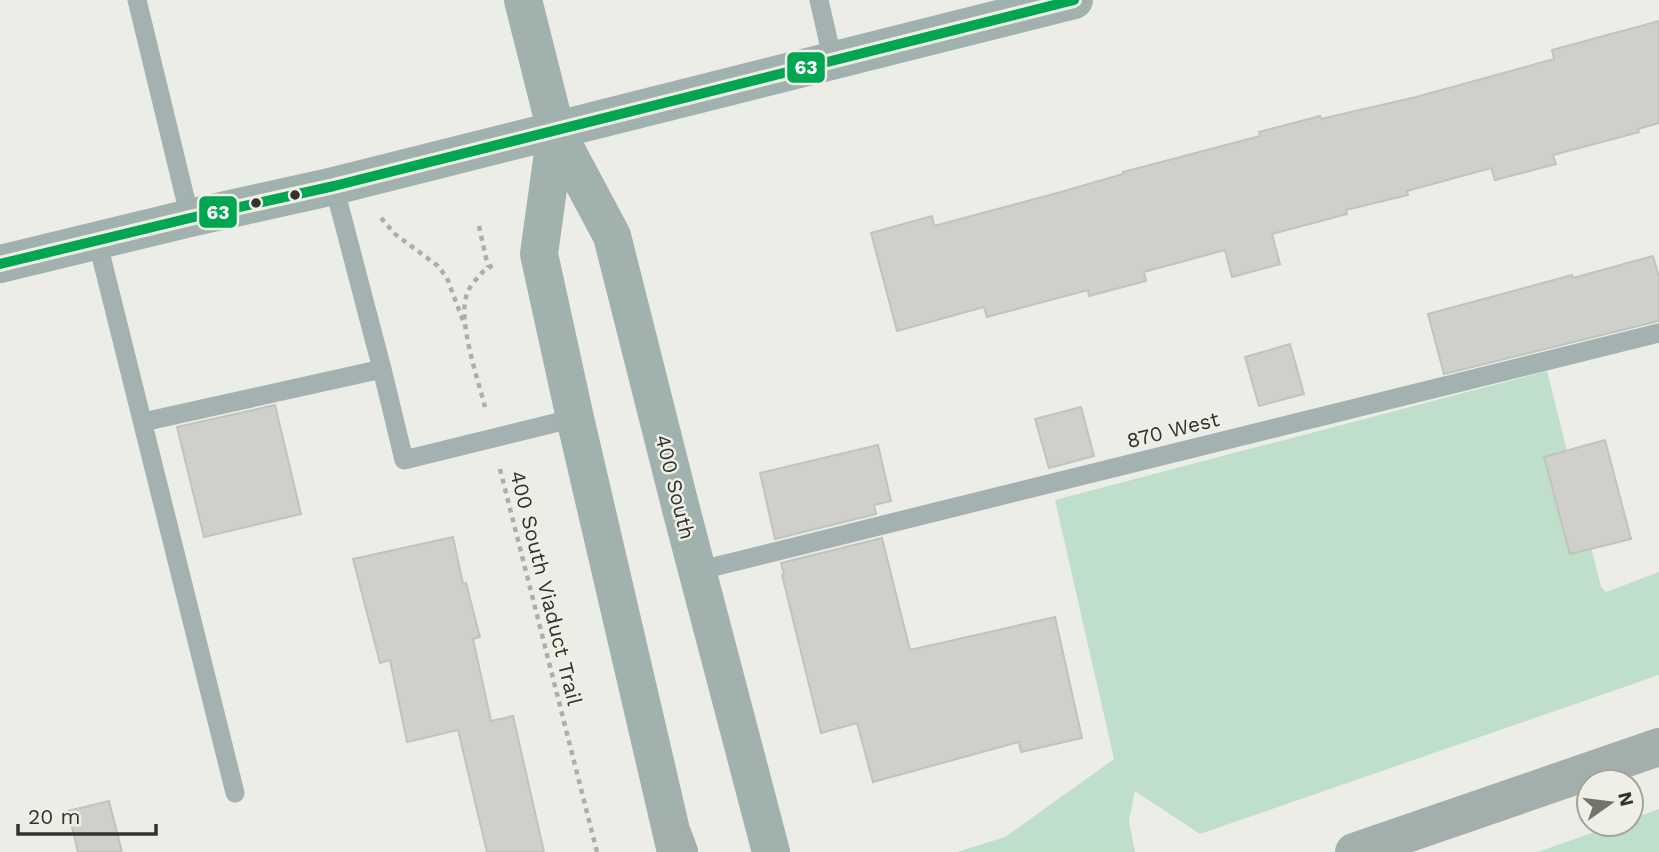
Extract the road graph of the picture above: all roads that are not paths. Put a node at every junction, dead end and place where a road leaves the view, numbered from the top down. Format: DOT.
graph roads {
  1 [pos="137,0"];
  2 [pos="523,0"];
  3 [pos="819,0"];
  4 [pos="1074,0"];
  5 [pos="833,61"];
  6 [pos="556,131"];
  7 [pos="341,184"];
  8 [pos="190,218"];
  9 [pos="97,240"];
  10 [pos="0,264"];
  11 [pos="1659,333"];
  12 [pos="382,369"];
  13 [pos="575,418"];
  14 [pos="142,422"];
  15 [pos="697,571"];
  16 [pos="1659,747"];
  17 [pos="235,793"];
  18 [pos="676,847"];
  19 [pos="771,852"];
  20 [pos="1354,852"];
  1 -- 8 [label="lane"];
  2 -- 6 [label="main road, 400 South"];
  3 -- 5 [label="lane"];
  4 -- 5 [label="main road"];
  5 -- 6 [label="main road"];
  6 -- 7 [label="main road"];
  6 -- 13 [label="main road, 400 South"];
  6 -- 15 [label="main road, 400 South"];
  7 -- 8 [label="main road"];
  7 -- 12 [label="lane"];
  8 -- 9 [label="main road"];
  9 -- 10 [label="main road"];
  9 -- 14 [label="lane"];
  11 -- 15 [label="lane, 870 West"];
  12 -- 13 [label="lane"];
  12 -- 14 [label="lane"];
  13 -- 18 [label="main road, 400 South"];
  14 -- 17 [label="lane"];
  15 -- 19 [label="main road, 400 South"];
  16 -- 20 [label="highway"];
}
